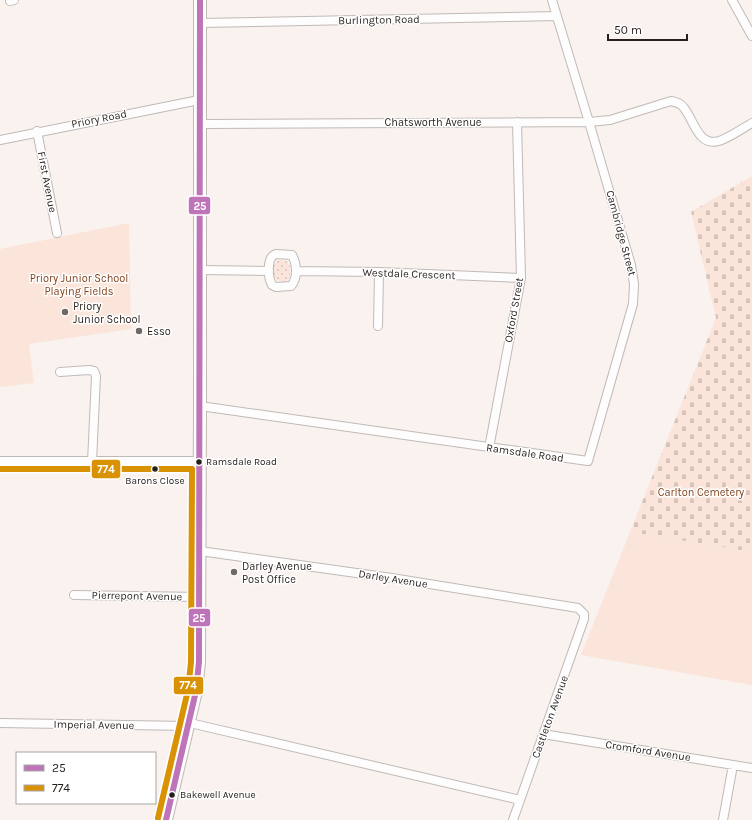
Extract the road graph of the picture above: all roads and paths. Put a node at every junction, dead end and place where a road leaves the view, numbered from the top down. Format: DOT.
graph roads {
  1 [pos="200,0"];
  2 [pos="552,0"];
  3 [pos="732,0"];
  4 [pos="557,16"];
  5 [pos="200,23"];
  6 [pos="752,36"];
  7 [pos="199,100"];
  8 [pos="517,122"];
  9 [pos="589,122"];
  10 [pos="752,123"];
  11 [pos="200,124"];
  12 [pos="37,131"];
  13 [pos="0,140"];
  14 [pos="57,233"];
  15 [pos="200,270"];
  16 [pos="269,271"];
  17 [pos="296,271"];
  18 [pos="379,272"];
  19 [pos="521,278"];
  20 [pos="378,326"];
  21 [pos="60,372"];
  22 [pos="200,406"];
  23 [pos="489,448"];
  24 [pos="0,461"];
  25 [pos="588,461"];
  26 [pos="92,462"];
  27 [pos="200,462"];
  28 [pos="200,551"];
  29 [pos="74,595"];
  30 [pos="200,597"];
  31 [pos="584,614"];
  32 [pos="0,724"];
  33 [pos="189,725"];
  34 [pos="543,734"];
  35 [pos="733,765"];
  36 [pos="752,768"];
  37 [pos="520,800"];
  38 [pos="166,820"];
  39 [pos="513,820"];
  40 [pos="723,820"];
  1 -- 5 [label="street"];
  2 -- 4 [label="street"];
  3 -- 6 [label="street"];
  4 -- 5 [label="street, Burlington Road"];
  4 -- 9 [label="street"];
  5 -- 7 [label="street"];
  7 -- 11 [label="street"];
  7 -- 12 [label="street, Priory Road"];
  8 -- 9 [label="street, Chatsworth Avenue"];
  8 -- 11 [label="street, Chatsworth Avenue"];
  8 -- 19 [label="street, Oxford Street"];
  9 -- 10 [label="street, Chatsworth Avenue"];
  9 -- 25 [label="street, Cambridge Street"];
  11 -- 15 [label="street"];
  12 -- 13 [label="street, Priory Road"];
  12 -- 14 [label="street, First Avenue"];
  15 -- 16 [label="street"];
  15 -- 22 [label="street"];
  16 -- 17 [label="street"];
  16 -- 17 [label="street"];
  17 -- 18 [label="street, Westdale Crescent"];
  18 -- 19 [label="street, Westdale Crescent"];
  18 -- 20 [label="street"];
  19 -- 23 [label="street, Oxford Street"];
  21 -- 26 [label="street"];
  22 -- 23 [label="street, Ramsdale Road"];
  22 -- 27 [label="street"];
  23 -- 25 [label="street, Ramsdale Road"];
  24 -- 26 [label="street"];
  26 -- 27 [label="street"];
  27 -- 28 [label="street"];
  28 -- 30 [label="street"];
  28 -- 31 [label="street, Darley Avenue"];
  29 -- 30 [label="street, Pierrepont Avenue"];
  30 -- 33 [label="street"];
  31 -- 34 [label="street, Castleton Avenue"];
  32 -- 33 [label="street, Imperial Avenue"];
  33 -- 37 [label="street"];
  33 -- 38 [label="street"];
  34 -- 35 [label="street, Cromford Avenue"];
  34 -- 37 [label="street, Castleton Avenue"];
  35 -- 36 [label="street, Cromford Avenue"];
  35 -- 40 [label="street"];
  37 -- 39 [label="street, Castleton Avenue"];
}
